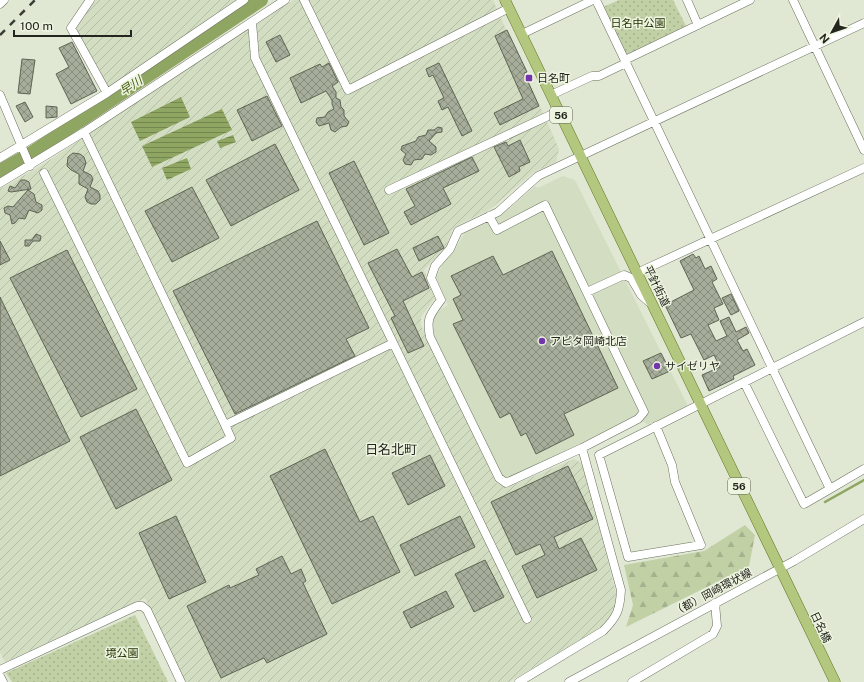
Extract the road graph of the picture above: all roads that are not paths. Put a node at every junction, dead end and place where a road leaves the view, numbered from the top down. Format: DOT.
graph roads {
  1 [pos="4,0"];
  2 [pos="90,0"];
  3 [pos="244,0"];
  4 [pos="285,0"];
  5 [pos="304,0"];
  6 [pos="593,0"];
  7 [pos="596,0"];
  8 [pos="686,0"];
  9 [pos="750,0"];
  10 [pos="793,0"];
  11 [pos="0,4"];
  12 [pos="507,4"];
  13 [pos="252,22"];
  14 [pos="864,23"];
  15 [pos="698,25"];
  16 [pos="522,34"];
  17 [pos="815,46"];
  18 [pos="626,61"];
  19 [pos="107,93"];
  20 [pos="0,95"];
  21 [pos="552,96"];
  22 [pos="559,111"];
  23 [pos="655,122"];
  24 [pos="84,132"];
  25 [pos="21,146"];
  26 [pos="864,150"];
  27 [pos="581,156"];
  28 [pos="0,158"];
  29 [pos="30,166"];
  30 [pos="864,168"];
  31 [pos="44,173"];
  32 [pos="0,183"];
  33 [pos="388,190"];
  34 [pos="489,216"];
  35 [pos="711,239"];
  36 [pos="637,273"];
  37 [pos="587,292"];
  38 [pos="653,306"];
  39 [pos="864,322"];
  40 [pos="393,343"];
  41 [pos="773,368"];
  42 [pos="744,382"];
  43 [pos="700,404"];
  44 [pos="225,425"];
  45 [pos="656,426"];
  46 [pos="582,448"];
  47 [pos="864,469"];
  48 [pos="830,489"];
  49 [pos="864,519"];
  50 [pos="779,569"];
  51 [pos="786,583"];
  52 [pos="715,603"];
  53 [pos="527,619"];
  54 [pos="0,670"];
  55 [pos="0,676"];
  56 [pos="3,682"];
  57 [pos="181,682"];
  58 [pos="518,682"];
  59 [pos="570,682"];
  60 [pos="632,682"];
  61 [pos="835,682"];
  1 -- 11 [label="street"];
  2 -- 19 [label="street"];
  3 -- 19 [label="street"];
  4 -- 13 [label="street"];
  5 -- 12 [label="street"];
  6 -- 16 [label="street"];
  7 -- 18 [label="street"];
  8 -- 15 [label="street"];
  9 -- 15 [label="street"];
  10 -- 17 [label="street"];
  12 -- 16 [label="main road, 平針街道 / 56"];
  13 -- 24 [label="street"];
  13 -- 40 [label="street"];
  14 -- 17 [label="street"];
  15 -- 18 [label="street"];
  16 -- 21 [label="main road, 平針街道 / 56"];
  17 -- 23 [label="street"];
  17 -- 26 [label="street"];
  18 -- 21 [label="street"];
  18 -- 23 [label="street"];
  19 -- 25 [label="street"];
  20 -- 25 [label="street"];
  21 -- 22 [label="main road, 平針街道 / 56"];
  22 -- 27 [label="main road, 平針街道 / 56"];
  22 -- 33 [label="street"];
  23 -- 27 [label="street"];
  23 -- 35 [label="street"];
  24 -- 29 [label="street"];
  24 -- 44 [label="street"];
  25 -- 28 [label="street"];
  25 -- 29 [label="street"];
  27 -- 34 [label="street"];
  27 -- 36 [label="main road, 平針街道 / 56"];
  29 -- 32 [label="street"];
  30 -- 35 [label="street"];
  31 -- 44 [label="street"];
  34 -- 37 [label="street"];
  34 -- 46 [label="street"];
  35 -- 36 [label="street"];
  35 -- 41 [label="street"];
  36 -- 38 [label="main road, 平針街道 / 56"];
  37 -- 38 [label="street"];
  37 -- 46 [label="street"];
  38 -- 43 [label="main road, 平針街道 / 56"];
  39 -- 41 [label="street"];
  40 -- 44 [label="street"];
  40 -- 53 [label="street"];
  41 -- 42 [label="street"];
  41 -- 48 [label="street"];
  42 -- 43 [label="street"];
  42 -- 48 [label="street"];
  43 -- 45 [label="street"];
  43 -- 50 [label="main road, 平針街道 / 56"];
  45 -- 45 [label="street"];
  46 -- 58 [label="street"];
  47 -- 48 [label="street"];
  49 -- 50 [label="street, （都）岡崎環状線"];
  50 -- 51 [label="main road, 平針街道 / 56"];
  50 -- 52 [label="street, （都）岡崎環状線"];
  51 -- 61 [label="main road, 日名橋 / 56"];
  52 -- 59 [label="street, （都）岡崎環状線"];
  52 -- 60 [label="street"];
  54 -- 57 [label="street"];
  55 -- 56 [label="street"];
}
